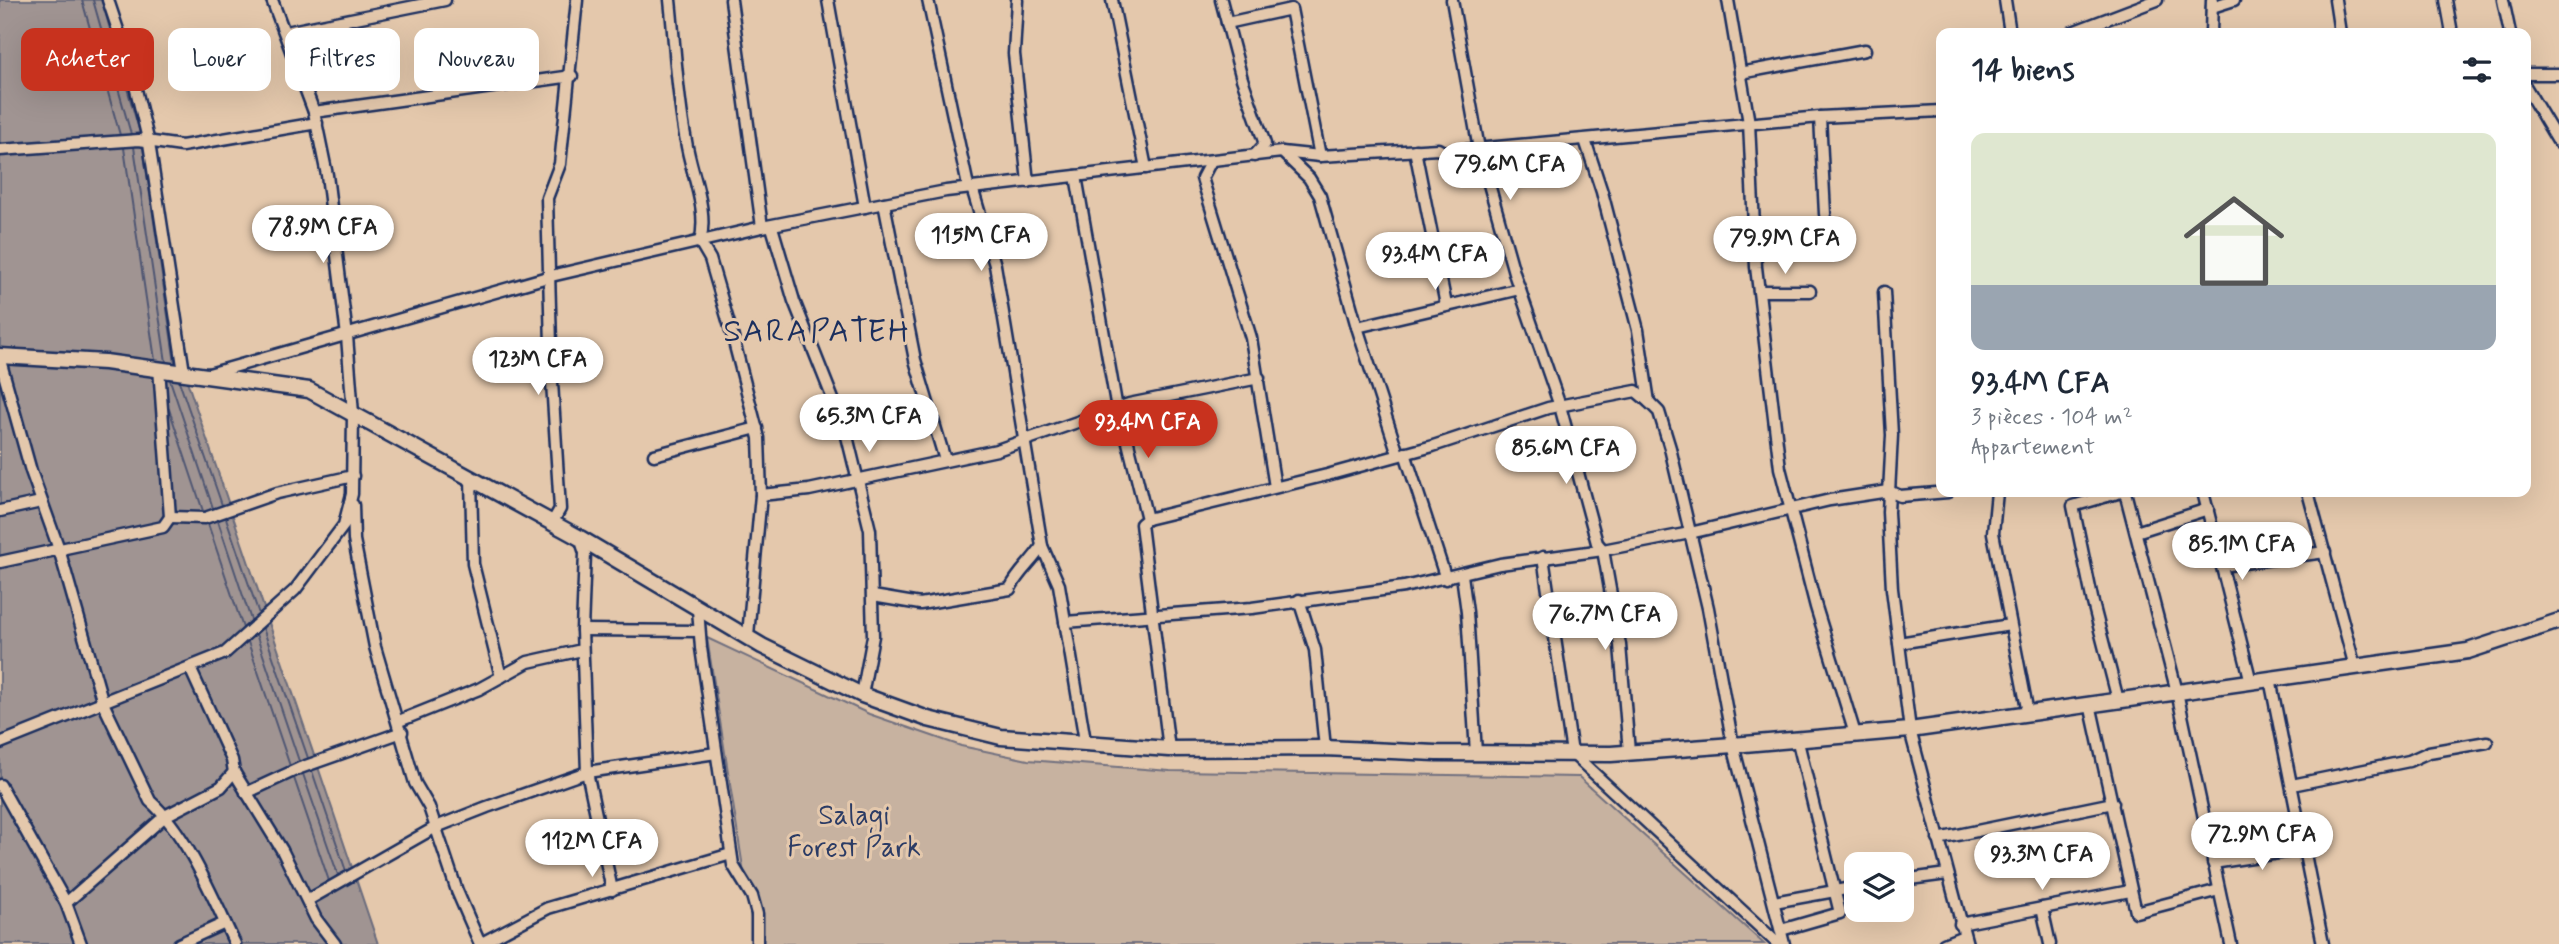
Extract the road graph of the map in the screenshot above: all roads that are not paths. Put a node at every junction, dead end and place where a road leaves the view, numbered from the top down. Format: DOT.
graph roads {
  1 [pos="108,0"];
  2 [pos="272,0"];
  3 [pos="445,0"];
  4 [pos="577,0"];
  5 [pos="670,0"];
  6 [pos="731,0"];
  7 [pos="828,0"];
  8 [pos="928,0"];
  9 [pos="1017,0"];
  10 [pos="1112,0"];
  11 [pos="1221,0"];
  12 [pos="1452,0"];
  13 [pos="1728,0"];
  14 [pos="2005,0"];
  15 [pos="2157,0"];
  16 [pos="2234,0"];
  17 [pos="2335,0"];
  18 [pos="2446,0"];
  19 [pos="2503,0"];
  20 [pos="2212,4"];
  21 [pos="1227,23"];
  22 [pos="306,28"];
  23 [pos="2009,28"];
  24 [pos="2083,28"];
  25 [pos="2211,28"];
  26 [pos="2339,28"];
  27 [pos="2451,28"];
  28 [pos="2509,28"];
  29 [pos="285,30"];
  30 [pos="1865,50"];
  31 [pos="1740,73"];
  32 [pos="2531,74"];
  33 [pos="2559,74"];
  34 [pos="572,76"];
  35 [pos="307,91"];
  36 [pos="2531,96"];
  37 [pos="1936,111"];
  38 [pos="1820,117"];
  39 [pos="316,118"];
  40 [pos="1749,123"];
  41 [pos="1585,140"];
  42 [pos="149,143"];
  43 [pos="2559,143"];
  44 [pos="1479,149"];
  45 [pos="0,150"];
  46 [pos="1415,150"];
  47 [pos="1282,152"];
  48 [pos="1254,156"];
  49 [pos="1320,156"];
  50 [pos="1211,161"];
  51 [pos="1146,168"];
  52 [pos="1076,176"];
  53 [pos="1028,182"];
  54 [pos="973,191"];
  55 [pos="884,203"];
  56 [pos="865,207"];
  57 [pos="1825,214"];
  58 [pos="767,227"];
  59 [pos="700,242"];
  60 [pos="551,276"];
  61 [pos="1520,289"];
  62 [pos="1759,291"];
  63 [pos="1810,291"];
  64 [pos="1884,292"];
  65 [pos="1446,305"];
  66 [pos="1357,327"];
  67 [pos="348,336"];
  68 [pos="0,358"];
  69 [pos="159,368"];
  70 [pos="184,372"];
  71 [pos="205,375"];
  72 [pos="1259,378"];
  73 [pos="1649,401"];
  74 [pos="1560,406"];
  75 [pos="1117,409"];
  76 [pos="353,414"];
  77 [pos="757,428"];
  78 [pos="1025,439"];
  79 [pos="1402,453"];
  80 [pos="654,455"];
  81 [pos="945,460"];
  82 [pos="353,475"];
  83 [pos="471,478"];
  84 [pos="860,478"];
  85 [pos="1275,487"];
  86 [pos="1889,491"];
  87 [pos="1936,493"];
  88 [pos="352,494"];
  89 [pos="761,495"];
  90 [pos="1997,497"];
  91 [pos="2105,497"];
  92 [pos="2125,497"];
  93 [pos="2204,497"];
  94 [pos="2309,497"];
  95 [pos="41,502"];
  96 [pos="2208,509"];
  97 [pos="1791,510"];
  98 [pos="0,511"];
  99 [pos="170,517"];
  100 [pos="1147,519"];
  101 [pos="552,523"];
  102 [pos="2136,532"];
  103 [pos="1690,533"];
  104 [pos="580,538"];
  105 [pos="1042,547"];
  106 [pos="59,549"];
  107 [pos="1603,550"];
  108 [pos="2325,552"];
  109 [pos="1543,557"];
  110 [pos="0,562"];
  111 [pos="2222,566"];
  112 [pos="1462,575"];
  113 [pos="1446,579"];
  114 [pos="873,596"];
  115 [pos="1299,600"];
  116 [pos="698,609"];
  117 [pos="1151,618"];
  118 [pos="2559,621"];
  119 [pos="1065,622"];
  120 [pos="2010,625"];
  121 [pos="582,630"];
  122 [pos="699,631"];
  123 [pos="748,635"];
  124 [pos="1899,643"];
  125 [pos="582,650"];
  126 [pos="2355,667"];
  127 [pos="190,668"];
  128 [pos="501,677"];
  129 [pos="2270,679"];
  130 [pos="2251,682"];
  131 [pos="2177,692"];
  132 [pos="862,695"];
  133 [pos="2118,700"];
  134 [pos="103,703"];
  135 [pos="2090,704"];
  136 [pos="2028,713"];
  137 [pos="399,721"];
  138 [pos="1910,730"];
  139 [pos="401,732"];
  140 [pos="1855,734"];
  141 [pos="1797,738"];
  142 [pos="1085,741"];
  143 [pos="2487,742"];
  144 [pos="0,743"];
  145 [pos="1733,745"];
  146 [pos="1325,748"];
  147 [pos="1169,749"];
  148 [pos="1629,752"];
  149 [pos="716,753"];
  150 [pos="1476,753"];
  151 [pos="1573,753"];
  152 [pos="234,772"];
  153 [pos="587,772"];
  154 [pos="0,785"];
  155 [pos="2292,785"];
  156 [pos="246,793"];
  157 [pos="2113,803"];
  158 [pos="164,816"];
  159 [pos="436,827"];
  160 [pos="1938,839"];
  161 [pos="2306,849"];
  162 [pos="731,854"];
  163 [pos="2213,863"];
  164 [pos="1947,874"];
  165 [pos="1914,878"];
  166 [pos="1844,889"];
  167 [pos="612,890"];
  168 [pos="1836,890"];
  169 [pos="2219,890"];
  170 [pos="2130,891"];
  171 [pos="307,900"];
  172 [pos="1774,902"];
  173 [pos="66,903"];
  174 [pos="2042,908"];
  175 [pos="225,923"];
  176 [pos="1960,924"];
  177 [pos="1781,930"];
  178 [pos="1966,940"];
  179 [pos="81,944"];
  180 [pos="179,944"];
  181 [pos="235,944"];
  182 [pos="334,944"];
  183 [pos="480,944"];
  184 [pos="757,944"];
  185 [pos="1778,944"];
  186 [pos="1784,944"];
  187 [pos="1944,944"];
  188 [pos="2050,944"];
  189 [pos="2231,944"];
  190 [pos="2323,944"];
  1 -- 42 [label="street"];
  2 -- 29 [label="street"];
  3 -- 22 [label="street"];
  4 -- 34 [label="street"];
  5 -- 59 [label="street"];
  6 -- 58 [label="street"];
  7 -- 56 [label="street"];
  8 -- 54 [label="street"];
  9 -- 53 [label="street"];
  10 -- 51 [label="street"];
  11 -- 21 [label="street"];
  12 -- 44 [label="street"];
  13 -- 31 [label="street"];
  14 -- 23 [label="street"];
  15 -- 24 [label="street"];
  16 -- 20 [label="street"];
  17 -- 26 [label="street"];
  18 -- 27 [label="street"];
  19 -- 28 [label="street"];
  20 -- 25 [label="street"];
  21 -- 48 [label="street"];
  21 -- 49 [label="street"];
  30 -- 31 [label="street"];
  31 -- 40 [label="street"];
  32 -- 33 [label="street"];
  34 -- 39 [label="street"];
  34 -- 60 [label="street"];
  35 -- 39 [label="street"];
  36 -- 43 [label="street"];
  37 -- 38 [label="street"];
  38 -- 40 [label="street"];
  38 -- 57 [label="street"];
  39 -- 42 [label="street"];
  39 -- 67 [label="street"];
  40 -- 41 [label="street"];
  40 -- 62 [label="street"];
  41 -- 44 [label="street"];
  41 -- 73 [label="street"];
  42 -- 45 [label="street"];
  42 -- 70 [label="street"];
  44 -- 46 [label="street"];
  44 -- 61 [label="street"];
  46 -- 49 [label="street"];
  46 -- 65 [label="street"];
  47 -- 48 [label="street"];
  47 -- 49 [label="street"];
  47 -- 66 [label="street"];
  48 -- 50 [label="street"];
  50 -- 51 [label="street"];
  50 -- 72 [label="street"];
  51 -- 52 [label="street"];
  52 -- 53 [label="street"];
  52 -- 75 [label="street"];
  53 -- 54 [label="street"];
  54 -- 55 [label="street"];
  54 -- 78 [label="street"];
  55 -- 56 [label="street"];
  55 -- 81 [label="street"];
  56 -- 58 [label="street"];
  58 -- 59 [label="street"];
  58 -- 84 [label="street"];
  59 -- 60 [label="street"];
  59 -- 77 [label="street"];
  60 -- 67 [label="street"];
  60 -- 101 [label="street"];
  61 -- 65 [label="street"];
  61 -- 74 [label="street"];
  62 -- 63 [label="street"];
  62 -- 97 [label="street"];
  64 -- 86 [label="street"];
  65 -- 66 [label="street"];
  66 -- 79 [label="street"];
  67 -- 71 [label="street"];
  67 -- 76 [label="street"];
  68 -- 69 [label="street"];
  68 -- 95 [label="street"];
  69 -- 70 [label="street"];
  69 -- 99 [label="street"];
  70 -- 71 [label="street"];
  71 -- 76 [label="street"];
  72 -- 75 [label="street"];
  72 -- 85 [label="street"];
  73 -- 74 [label="street"];
  73 -- 103 [label="street"];
  74 -- 79 [label="street"];
  74 -- 107 [label="street"];
  75 -- 78 [label="street"];
  75 -- 100 [label="street"];
  76 -- 82 [label="street"];
  76 -- 83 [label="street"];
  77 -- 80 [label="street"];
  77 -- 89 [label="street"];
  78 -- 81 [label="street"];
  78 -- 105 [label="street"];
  79 -- 85 [label="street"];
  79 -- 113 [label="street"];
  81 -- 84 [label="street"];
  82 -- 88 [label="street"];
  82 -- 99 [label="street"];
  83 -- 101 [label="street"];
  83 -- 128 [label="street"];
  84 -- 89 [label="street"];
  84 -- 114 [label="street"];
  85 -- 100 [label="street"];
  86 -- 87 [label="street"];
  86 -- 97 [label="street"];
  86 -- 124 [label="street"];
  88 -- 127 [label="street"];
  88 -- 137 [label="street"];
  89 -- 123 [label="street"];
  90 -- 120 [label="street"];
  91 -- 133 [label="street"];
  92 -- 102 [label="street"];
  93 -- 96 [label="street"];
  94 -- 108 [label="street"];
  95 -- 98 [label="street"];
  95 -- 106 [label="street"];
  96 -- 102 [label="street"];
  96 -- 111 [label="street"];
  97 -- 103 [label="street"];
  97 -- 140 [label="street"];
  99 -- 106 [label="street"];
  100 -- 117 [label="street"];
  101 -- 104 [label="street"];
  102 -- 131 [label="street"];
  103 -- 107 [label="street"];
  103 -- 145 [label="street"];
  104 -- 116 [label="street"];
  104 -- 121 [label="street"];
  105 -- 114 [label="street"];
  105 -- 119 [label="street"];
  106 -- 110 [label="street"];
  106 -- 134 [label="street"];
  107 -- 109 [label="street"];
  107 -- 148 [label="street"];
  108 -- 111 [label="street"];
  108 -- 126 [label="street"];
  109 -- 112 [label="street"];
  109 -- 151 [label="street"];
  111 -- 130 [label="street"];
  112 -- 113 [label="street"];
  112 -- 150 [label="street"];
  113 -- 115 [label="street"];
  114 -- 132 [label="street"];
  115 -- 117 [label="street"];
  115 -- 146 [label="street"];
  116 -- 122 [label="street"];
  116 -- 123 [label="street"];
  117 -- 119 [label="street"];
  117 -- 147 [label="street"];
  118 -- 126 [label="street"];
  119 -- 142 [label="street"];
  120 -- 124 [label="street"];
  120 -- 136 [label="street"];
  121 -- 122 [label="street"];
  121 -- 125 [label="street"];
  122 -- 149 [label="street"];
  123 -- 132 [label="street"];
  124 -- 138 [label="street"];
  125 -- 128 [label="street"];
  125 -- 153 [label="street"];
  126 -- 129 [label="street"];
  127 -- 134 [label="street"];
  127 -- 152 [label="street"];
  128 -- 137 [label="street"];
  129 -- 130 [label="street"];
  129 -- 155 [label="street"];
  130 -- 131 [label="street"];
  131 -- 133 [label="street"];
  131 -- 163 [label="street"];
  132 -- 142 [label="street"];
  133 -- 135 [label="street"];
  134 -- 144 [label="street"];
  134 -- 158 [label="street"];
  135 -- 136 [label="street"];
  135 -- 157 [label="street"];
  136 -- 138 [label="street"];
  137 -- 139 [label="street"];
  138 -- 140 [label="street"];
  138 -- 160 [label="street"];
  139 -- 156 [label="street"];
  139 -- 159 [label="street"];
  140 -- 141 [label="street"];
  141 -- 145 [label="street"];
  141 -- 168 [label="street"];
  142 -- 147 [label="street"];
  143 -- 155 [label="street"];
  145 -- 148 [label="street"];
  145 -- 172 [label="street"];
  146 -- 147 [label="street"];
  146 -- 150 [label="street"];
  148 -- 151 [label="street"];
  149 -- 153 [label="street"];
  149 -- 162 [label="street"];
  150 -- 151 [label="street"];
  151 -- 185 [label="street"];
  152 -- 156 [label="street"];
  152 -- 158 [label="street"];
  153 -- 159 [label="street"];
  153 -- 167 [label="street"];
  154 -- 173 [label="street"];
  155 -- 161 [label="street"];
  156 -- 171 [label="street"];
  157 -- 160 [label="street"];
  157 -- 170 [label="street"];
  158 -- 173 [label="street"];
  158 -- 175 [label="street"];
  159 -- 171 [label="street"];
  159 -- 183 [label="street"];
  160 -- 164 [label="street"];
  161 -- 163 [label="street"];
  161 -- 190 [label="street"];
  162 -- 167 [label="street"];
  162 -- 184 [label="street"];
  163 -- 169 [label="street"];
  164 -- 165 [label="street"];
  164 -- 176 [label="street"];
  166 -- 168 [label="street"];
  167 -- 183 [label="street"];
  168 -- 172 [label="street"];
  168 -- 177 [label="street"];
  169 -- 170 [label="street"];
  169 -- 189 [label="street"];
  170 -- 174 [label="street"];
  171 -- 182 [label="street"];
  172 -- 177 [label="street"];
  173 -- 179 [label="street"];
  174 -- 176 [label="street"];
  174 -- 188 [label="street"];
  175 -- 180 [label="street"];
  175 -- 181 [label="street"];
  176 -- 178 [label="street"];
  177 -- 186 [label="street"];
  178 -- 187 [label="street"];
}
